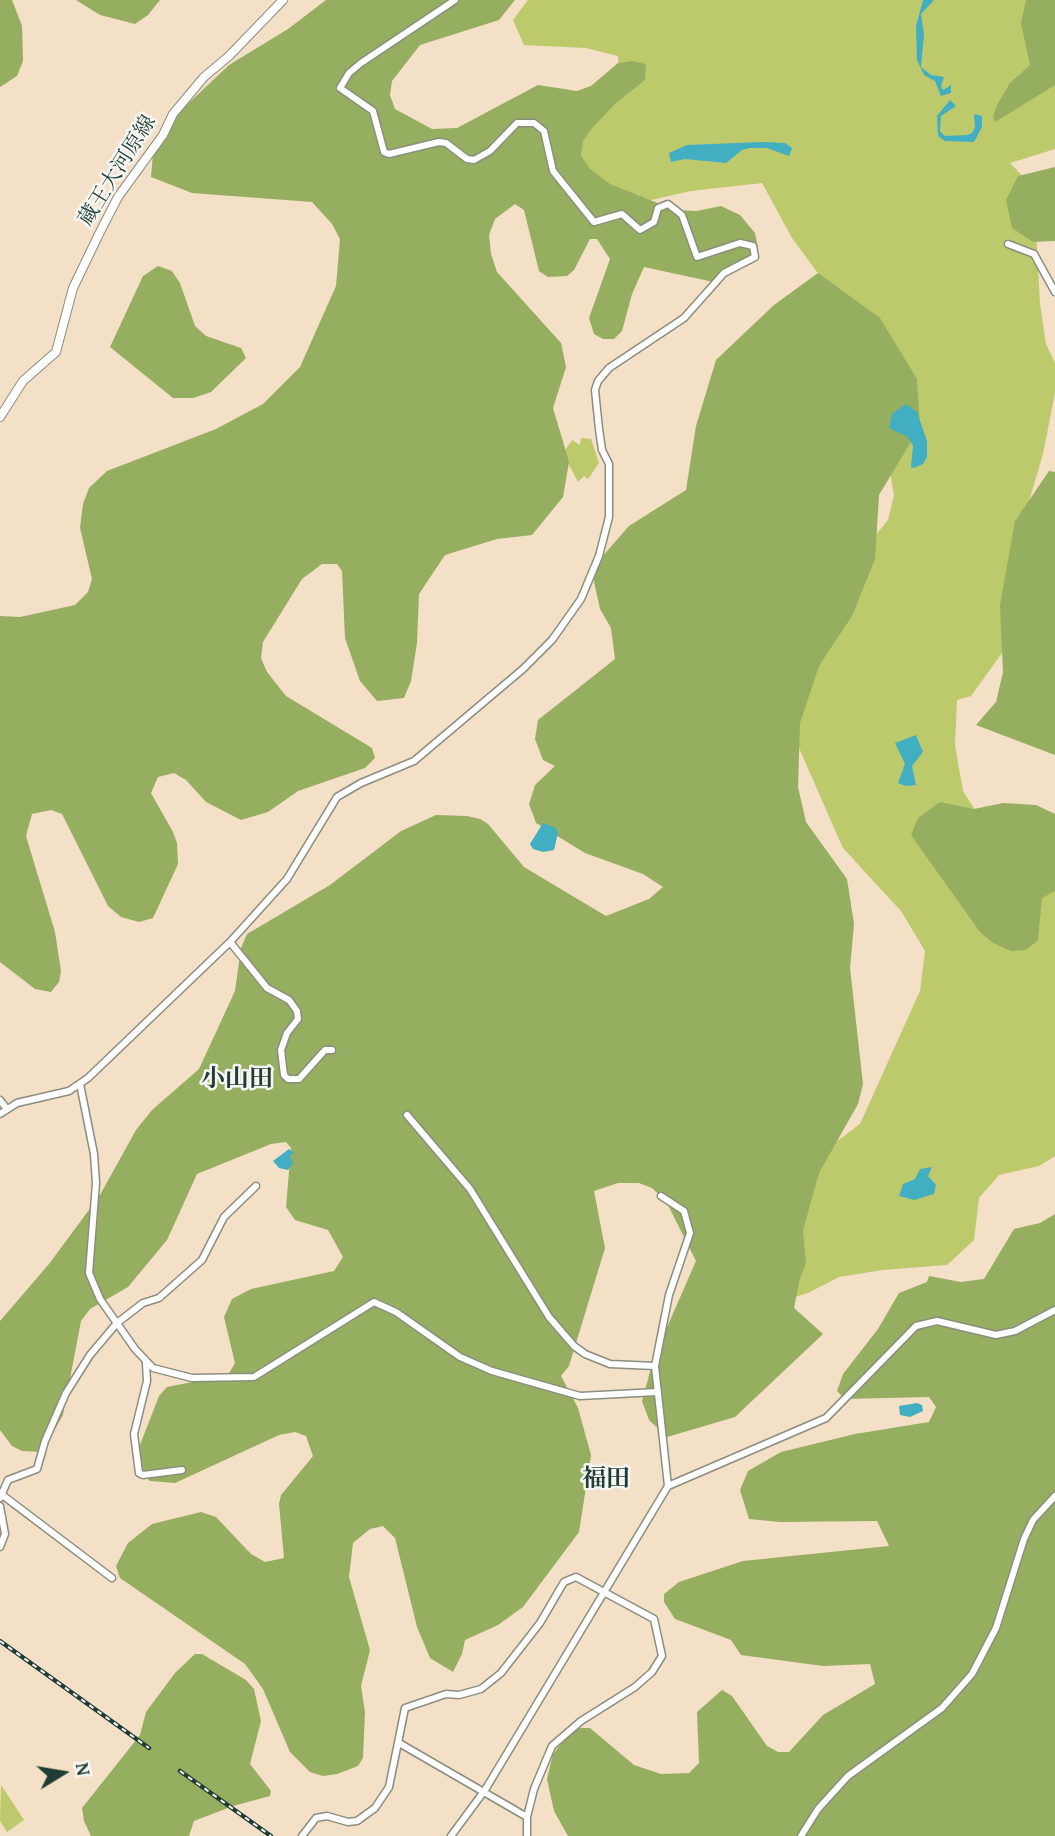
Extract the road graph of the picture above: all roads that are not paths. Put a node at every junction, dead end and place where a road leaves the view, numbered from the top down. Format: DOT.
graph roads {
  1 [pos="283,0"];
  2 [pos="455,0"];
  3 [pos="1009,244"];
  4 [pos="1055,292"];
  5 [pos="0,417"];
  6 [pos="230,942"];
  7 [pos="332,1050"];
  8 [pos="80,1084"];
  9 [pos="0,1100"];
  10 [pos="7,1109"];
  11 [pos="0,1114"];
  12 [pos="407,1115"];
  13 [pos="256,1186"];
  14 [pos="660,1196"];
  15 [pos="1055,1310"];
  16 [pos="117,1322"];
  17 [pos="145,1363"];
  18 [pos="655,1366"];
  19 [pos="657,1392"];
  20 [pos="182,1470"];
  21 [pos="668,1486"];
  22 [pos="0,1496"];
  23 [pos="1055,1496"];
  24 [pos="0,1506"];
  25 [pos="0,1547"];
  26 [pos="112,1578"];
  27 [pos="605,1591"];
  28 [pos="399,1742"];
  29 [pos="485,1790"];
  30 [pos="527,1817"];
  31 [pos="302,1836"];
  32 [pos="451,1836"];
  33 [pos="527,1836"];
  34 [pos="801,1836"];
  1 -- 5 [label="main road, 蔵王大河原線"];
  2 -- 6 [label="street"];
  3 -- 4 [label="street"];
  6 -- 7 [label="street"];
  6 -- 8 [label="street"];
  8 -- 10 [label="street"];
  8 -- 16 [label="street"];
  9 -- 10 [label="street"];
  10 -- 11 [label="street"];
  12 -- 18 [label="street"];
  13 -- 16 [label="street"];
  14 -- 18 [label="street"];
  15 -- 21 [label="street"];
  16 -- 17 [label="street"];
  16 -- 22 [label="street"];
  17 -- 19 [label="street"];
  17 -- 20 [label="street"];
  18 -- 19 [label="street"];
  19 -- 21 [label="street"];
  21 -- 27 [label="street"];
  22 -- 26 [label="street"];
  23 -- 34 [label="street"];
  24 -- 25 [label="street"];
  27 -- 28 [label="street"];
  27 -- 29 [label="street"];
  27 -- 30 [label="street"];
  28 -- 29 [label="street"];
  28 -- 31 [label="street"];
  29 -- 30 [label="street"];
  29 -- 32 [label="street"];
  30 -- 33 [label="street"];
}
